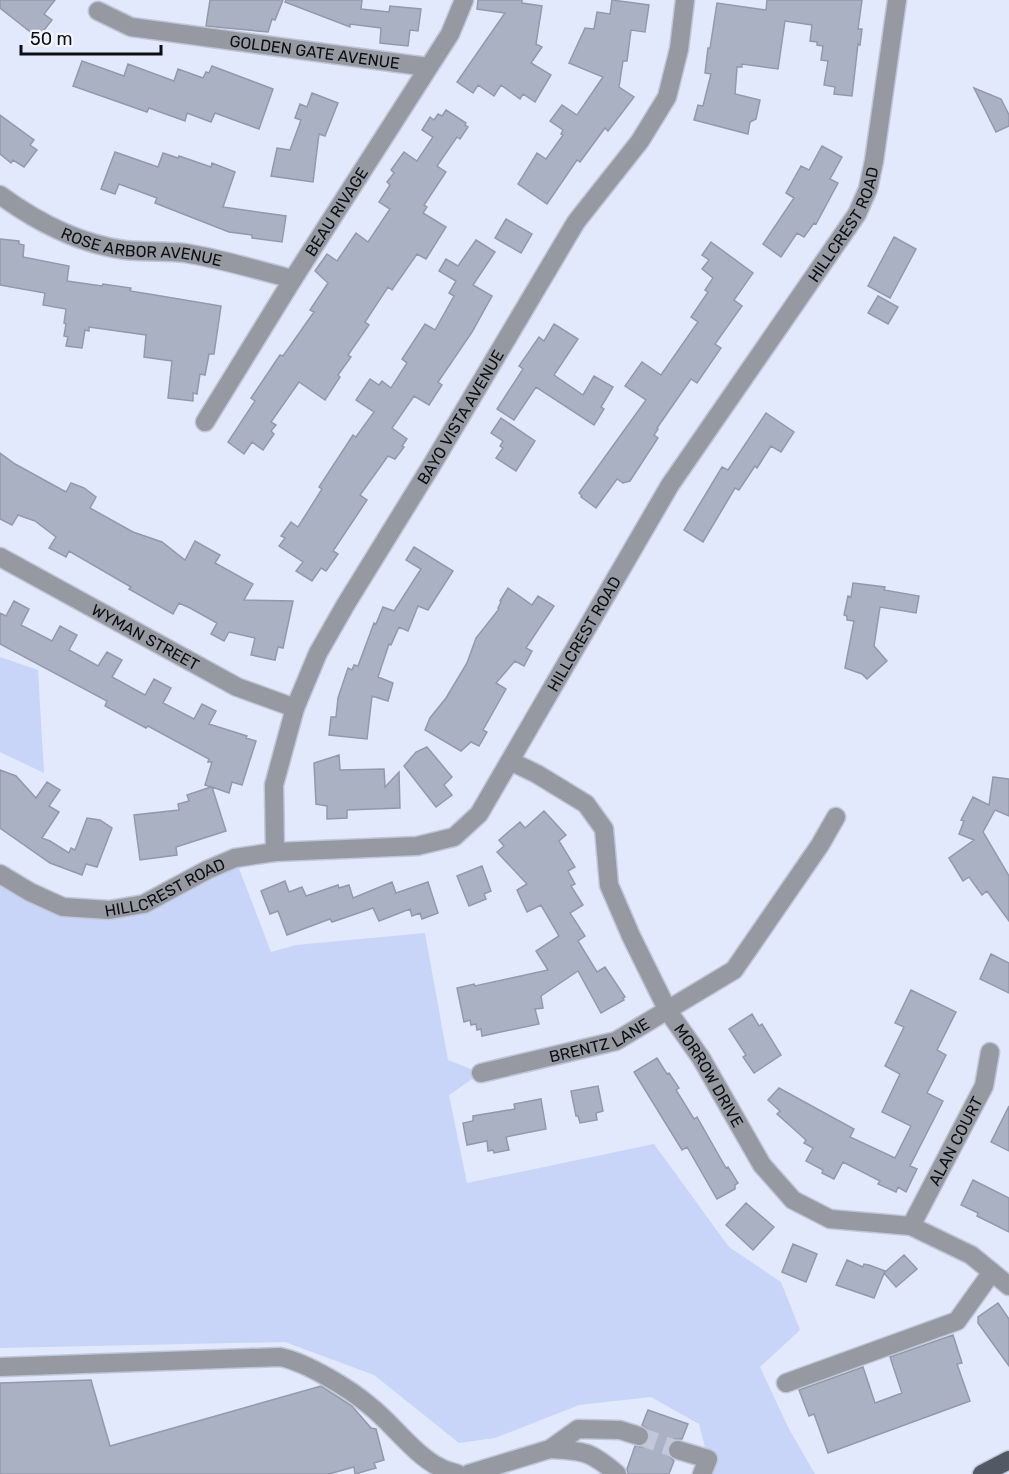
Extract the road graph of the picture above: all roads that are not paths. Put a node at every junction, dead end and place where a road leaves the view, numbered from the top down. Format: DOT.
graph roads {
  1 [pos="464,0"];
  2 [pos="685,0"];
  3 [pos="897,0"];
  4 [pos="98,11"];
  5 [pos="428,67"];
  6 [pos="0,195"];
  7 [pos="293,279"];
  8 [pos="205,422"];
  9 [pos="0,557"];
  10 [pos="295,708"];
  11 [pos="510,761"];
  12 [pos="836,817"];
  13 [pos="275,852"];
  14 [pos="0,874"];
  15 [pos="668,1011"];
  16 [pos="990,1052"];
  17 [pos="481,1073"];
  18 [pos="911,1226"];
  19 [pos="992,1272"];
  20 [pos="1009,1286"];
  21 [pos="0,1367"];
  22 [pos="786,1383"];
  23 [pos="639,1436"];
  24 [pos="550,1449"];
  25 [pos="678,1450"];
  26 [pos="1009,1461"];
  27 [pos="458,1474"];
  28 [pos="468,1474"];
  29 [pos="617,1474"];
  30 [pos="702,1474"];
  31 [pos="982,1474"];
  1 -- 5 [label="street, BEAU RIVAGE"];
  2 -- 10 [label="street, BAYO VISTA AVENUE"];
  3 -- 11 [label="street, HILLCREST ROAD"];
  4 -- 5 [label="street, GOLDEN GATE AVENUE"];
  5 -- 7 [label="street, BEAU RIVAGE"];
  6 -- 7 [label="street, ROSE ARBOR AVENUE"];
  7 -- 8 [label="street, BEAU RIVAGE"];
  9 -- 10 [label="street, WYMAN STREET"];
  10 -- 13 [label="street, BAYO VISTA AVENUE"];
  11 -- 13 [label="street, HILLCREST ROAD"];
  11 -- 15 [label="street, MORROW DRIVE"];
  12 -- 15 [label="street, BRENTZ LANE"];
  13 -- 14 [label="street, HILLCREST ROAD"];
  15 -- 17 [label="street, BRENTZ LANE"];
  15 -- 18 [label="street, MORROW DRIVE"];
  16 -- 18 [label="street, ALAN COURT"];
  18 -- 19 [label="street, MORROW DRIVE"];
  19 -- 20 [label="street, MORROW DRIVE"];
  19 -- 22 [label="street"];
  21 -- 27 [label="street"];
  23 -- 24 [label="street"];
  24 -- 28 [label="street"];
  24 -- 29 [label="street"];
  25 -- 30 [label="street"];
  26 -- 31 [label="main road"];
}
